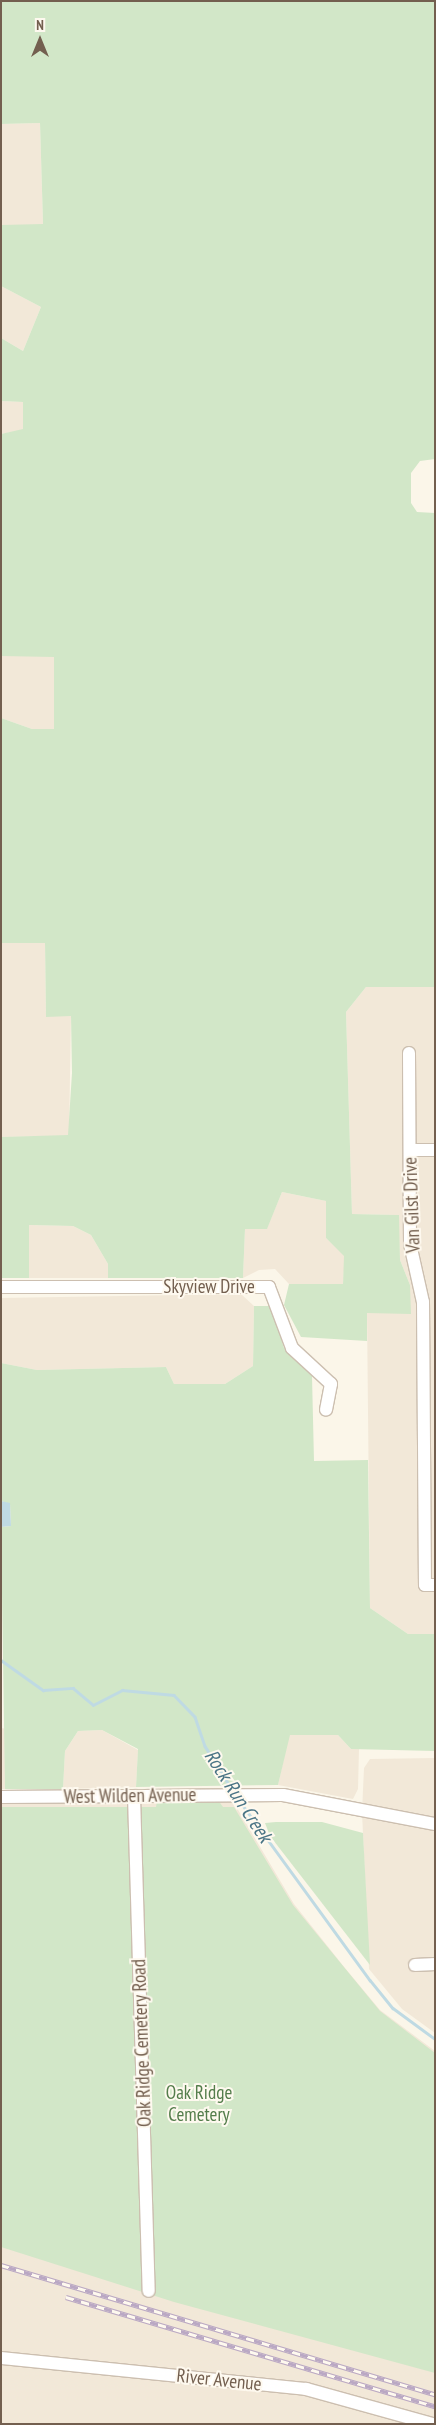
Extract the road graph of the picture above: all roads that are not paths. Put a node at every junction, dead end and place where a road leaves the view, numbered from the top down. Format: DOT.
graph roads {
  1 [pos="409,1053"];
  2 [pos="410,1150"];
  3 [pos="435,1150"];
  4 [pos="1,1287"];
  5 [pos="326,1410"];
  6 [pos="435,1585"];
  7 [pos="134,1796"];
  8 [pos="1,1797"];
  9 [pos="435,1824"];
  10 [pos="415,1964"];
  11 [pos="435,1964"];
  12 [pos="149,2291"];
  13 [pos="1,2358"];
  14 [pos="432,2424"];
  1 -- 2 [label="street, Van Gilst Drive"];
  2 -- 3 [label="street"];
  2 -- 6 [label="street, Van Gilst Drive"];
  4 -- 5 [label="street, Skyview Drive"];
  7 -- 8 [label="street, West Wilden Avenue"];
  7 -- 9 [label="street, West Wilden Avenue"];
  7 -- 12 [label="street, Oak Ridge Cemetery Road"];
  10 -- 11 [label="street"];
  13 -- 14 [label="street, River Avenue"];
}
